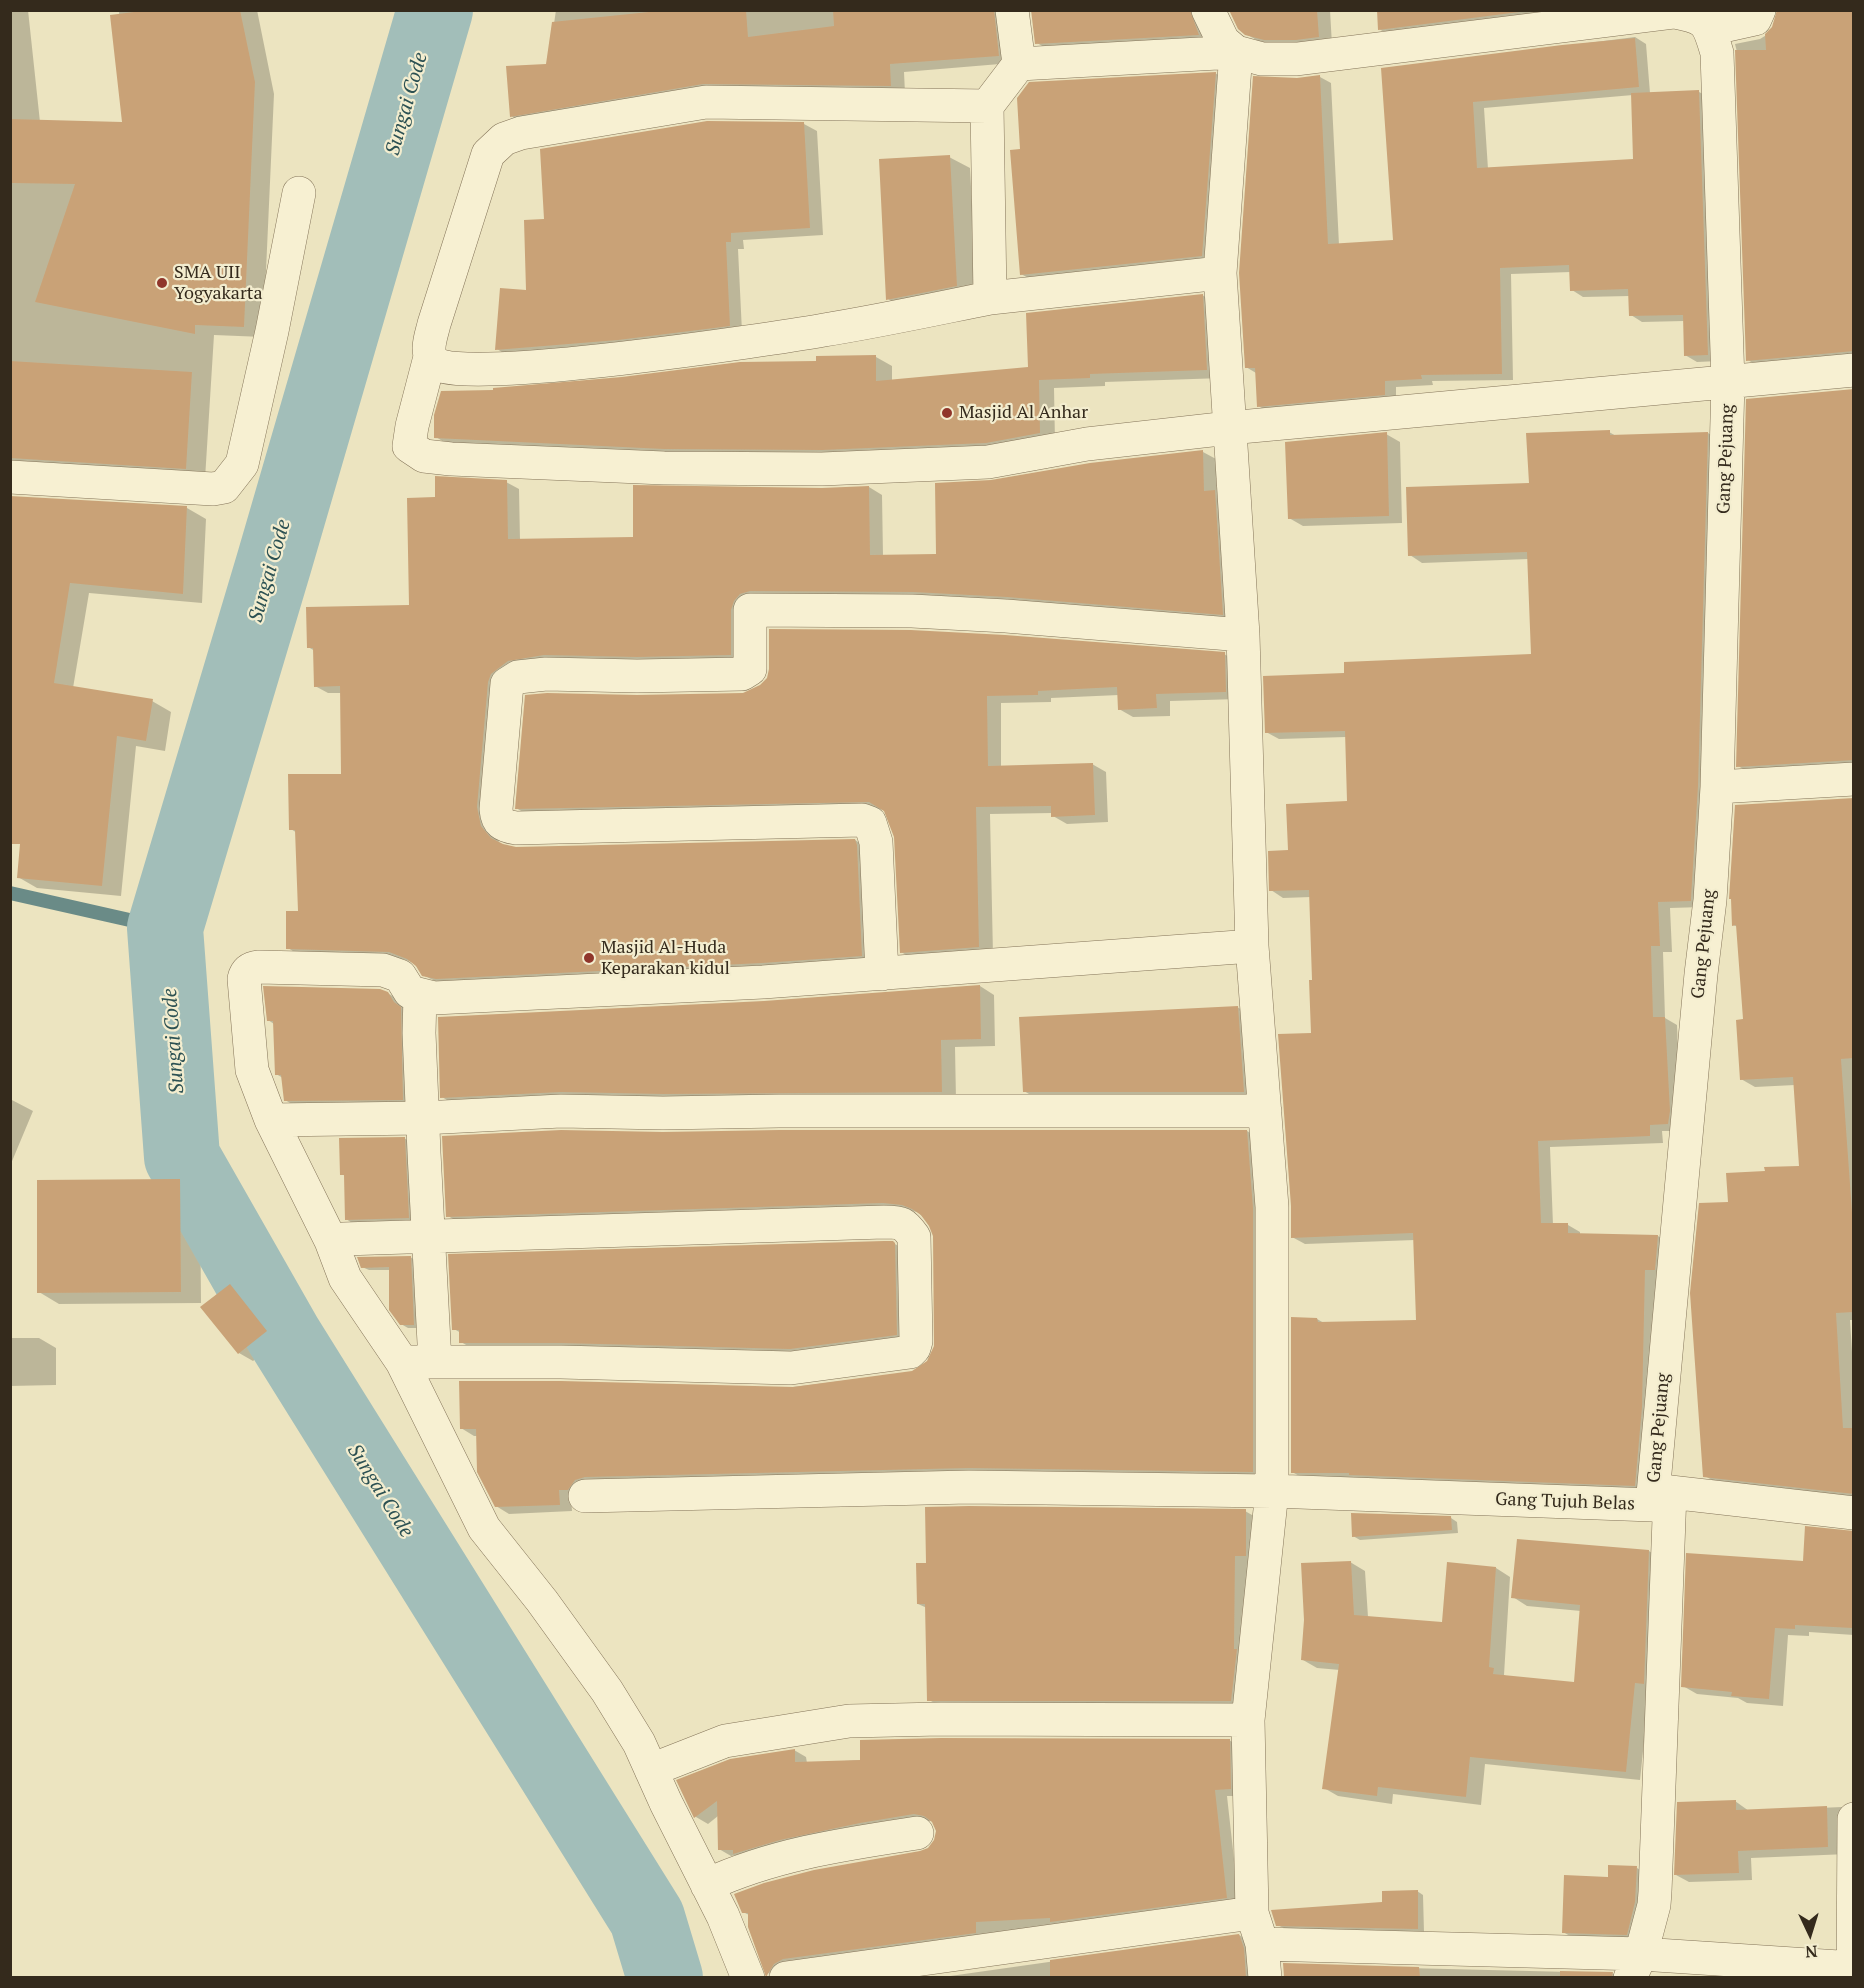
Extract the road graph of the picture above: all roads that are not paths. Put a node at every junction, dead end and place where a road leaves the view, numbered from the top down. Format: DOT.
graph roads {
  1 [pos="1012,10"];
  2 [pos="1208,10"];
  3 [pos="1759,10"];
  4 [pos="1710,29"];
  5 [pos="1236,52"];
  6 [pos="1019,64"];
  7 [pos="987,106"];
  8 [pos="299,193"];
  9 [pos="1220,273"];
  10 [pos="990,298"];
  11 [pos="430,357"];
  12 [pos="1854,370"];
  13 [pos="1728,382"];
  14 [pos="1229,428"];
  15 [pos="10,477"];
  16 [pos="1243,635"];
  17 [pos="1854,778"];
  18 [pos="1717,787"];
  19 [pos="1252,946"];
  20 [pos="882,974"];
  21 [pos="420,995"];
  22 [pos="1265,1111"];
  23 [pos="423,1118"];
  24 [pos="271,1120"];
  25 [pos="428,1237"];
  26 [pos="332,1241"];
  27 [pos="402,1362"];
  28 [pos="435,1362"];
  29 [pos="1272,1491"];
  30 [pos="585,1496"];
  31 [pos="1661,1498"];
  32 [pos="1854,1513"];
  33 [pos="1248,1720"];
  34 [pos="651,1770"];
  35 [pos="1854,1820"];
  36 [pos="916,1833"];
  37 [pos="707,1885"];
  38 [pos="1252,1913"];
  39 [pos="1262,1944"];
  40 [pos="1636,1966"];
  41 [pos="1853,1968"];
  42 [pos="748,1977"];
  43 [pos="786,1977"];
  44 [pos="1265,1977"];
  45 [pos="1853,1977"];
  1 -- 6 [label="street"];
  2 -- 5 [label="street"];
  3 -- 4 [label="street"];
  4 -- 5 [label="street"];
  4 -- 13 [label="street, Gang Pejuang"];
  5 -- 6 [label="street"];
  5 -- 9 [label="street"];
  6 -- 7 [label="street"];
  7 -- 10 [label="street"];
  7 -- 11 [label="street"];
  8 -- 15 [label="street"];
  9 -- 10 [label="street"];
  9 -- 14 [label="street"];
  10 -- 11 [label="street"];
  11 -- 14 [label="street"];
  12 -- 13 [label="street"];
  13 -- 14 [label="street"];
  13 -- 18 [label="street, Gang Pejuang"];
  14 -- 16 [label="street"];
  16 -- 19 [label="street"];
  16 -- 20 [label="street"];
  17 -- 18 [label="street"];
  18 -- 31 [label="street, Gang Pejuang"];
  19 -- 20 [label="street"];
  19 -- 22 [label="street"];
  20 -- 21 [label="street"];
  21 -- 23 [label="street"];
  21 -- 24 [label="street"];
  22 -- 23 [label="street"];
  22 -- 29 [label="street"];
  23 -- 24 [label="street"];
  23 -- 25 [label="street"];
  24 -- 26 [label="street"];
  25 -- 26 [label="street"];
  25 -- 28 [label="street"];
  25 -- 28 [label="street"];
  26 -- 27 [label="street"];
  27 -- 28 [label="street"];
  27 -- 34 [label="street"];
  29 -- 30 [label="street, Gang Tujuh Belas"];
  29 -- 31 [label="street, Gang Tujuh Belas"];
  29 -- 33 [label="street"];
  31 -- 32 [label="street, Gang Tujuh Belas"];
  31 -- 40 [label="street, Gang Pejuang"];
  33 -- 34 [label="street"];
  33 -- 38 [label="street"];
  34 -- 37 [label="street"];
  35 -- 41 [label="street"];
  36 -- 37 [label="street"];
  37 -- 42 [label="street"];
  38 -- 39 [label="street"];
  38 -- 43 [label="street"];
  39 -- 40 [label="street"];
  39 -- 44 [label="street"];
  40 -- 41 [label="street"];
  41 -- 45 [label="street"];
}
